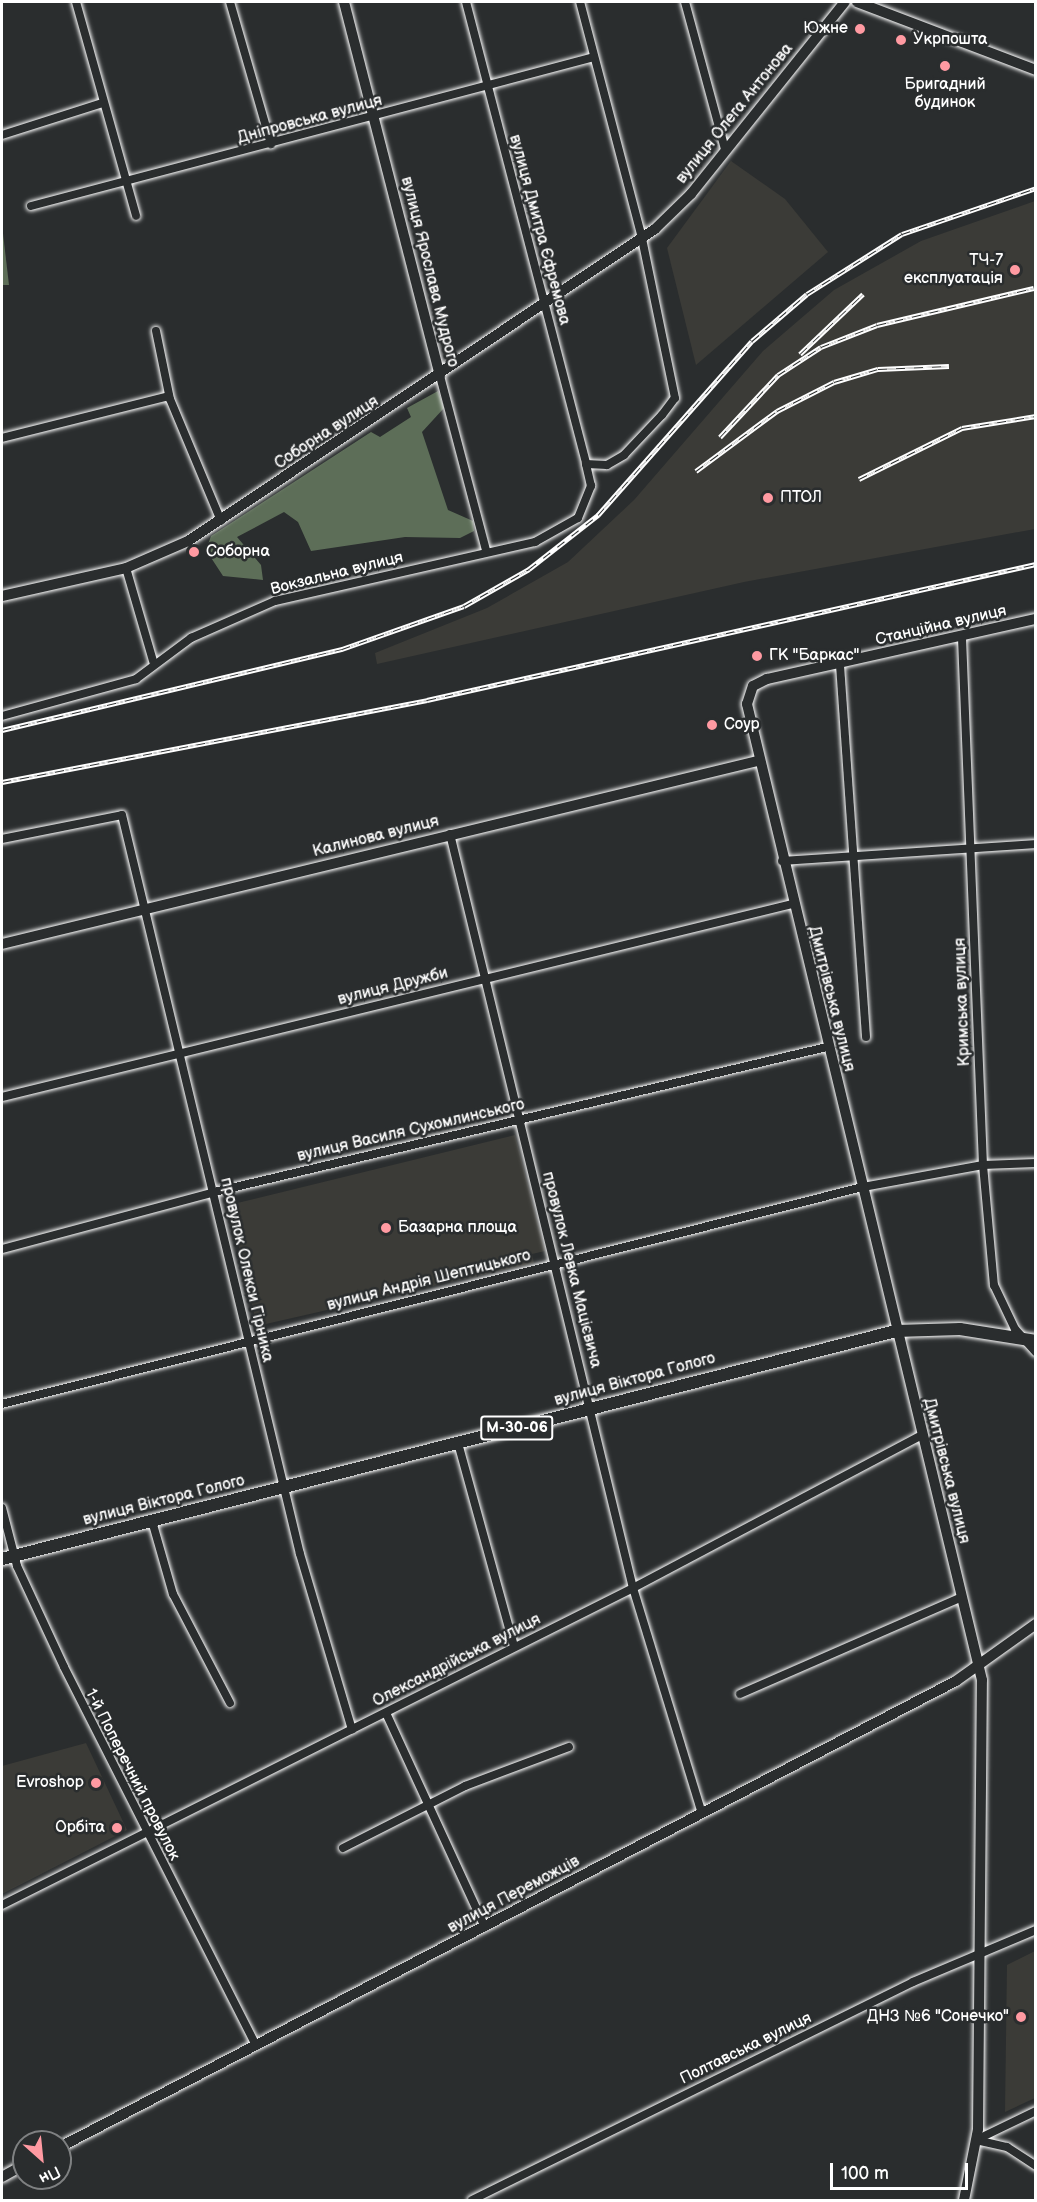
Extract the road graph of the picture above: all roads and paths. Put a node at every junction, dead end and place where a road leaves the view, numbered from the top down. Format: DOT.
graph roads {
  1 [pos="76,2"];
  2 [pos="231,2"];
  3 [pos="344,2"];
  4 [pos="466,2"];
  5 [pos="580,2"];
  6 [pos="685,2"];
  7 [pos="845,2"];
  8 [pos="857,2"];
  9 [pos="594,57"];
  10 [pos="1035,70"];
  11 [pos="488,86"];
  12 [pos="102,103"];
  13 [pos="374,117"];
  14 [pos="2,135"];
  15 [pos="271,144"];
  16 [pos="725,149"];
  17 [pos="126,181"];
  18 [pos="31,206"];
  19 [pos="135,216"];
  20 [pos="642,238"];
  21 [pos="543,301"];
  22 [pos="156,331"];
  23 [pos="440,376"];
  24 [pos="169,396"];
  25 [pos="2,438"];
  26 [pos="586,465"];
  27 [pos="221,520"];
  28 [pos="486,550"];
  29 [pos="126,568"];
  30 [pos="2,596"];
  31 [pos="1035,620"];
  32 [pos="962,638"];
  33 [pos="153,662"];
  34 [pos="840,665"];
  35 [pos="2,717"];
  36 [pos="758,761"];
  37 [pos="450,834"];
  38 [pos="2,839"];
  39 [pos="1035,844"];
  40 [pos="970,846"];
  41 [pos="856,853"];
  42 [pos="782,861"];
  43 [pos="792,904"];
  44 [pos="147,907"];
  45 [pos="2,944"];
  46 [pos="484,978"];
  47 [pos="866,1037"];
  48 [pos="828,1047"];
  49 [pos="180,1051"];
  50 [pos="2,1097"];
  51 [pos="520,1119"];
  52 [pos="1035,1163"];
  53 [pos="983,1165"];
  54 [pos="863,1187"];
  55 [pos="214,1192"];
  56 [pos="2,1248"];
  57 [pos="554,1263"];
  58 [pos="896,1331"];
  59 [pos="1029,1339"];
  60 [pos="248,1341"];
  61 [pos="1035,1352"];
  62 [pos="2,1404"];
  63 [pos="592,1408"];
  64 [pos="922,1435"];
  65 [pos="458,1443"];
  66 [pos="285,1488"];
  67 [pos="2,1508"];
  68 [pos="152,1521"];
  69 [pos="14,1556"];
  70 [pos="2,1559"];
  71 [pos="633,1588"];
  72 [pos="962,1597"];
  73 [pos="1035,1624"];
  74 [pos="514,1646"];
  75 [pos="979,1664"];
  76 [pos="740,1694"];
  77 [pos="230,1703"];
  78 [pos="386,1713"];
  79 [pos="352,1730"];
  80 [pos="569,1747"];
  81 [pos="429,1806"];
  82 [pos="702,1813"];
  83 [pos="145,1833"];
  84 [pos="343,1848"];
  85 [pos="2,1905"];
  86 [pos="485,1927"];
  87 [pos="1035,1930"];
  88 [pos="982,1956"];
  89 [pos="256,2046"];
  90 [pos="1035,2111"];
  91 [pos="976,2140"];
  92 [pos="72,2141"];
  93 [pos="1035,2166"];
  94 [pos="472,2200"];
  95 [pos="964,2200"];
  1 -- 12 [label="street"];
  2 -- 15 [label="street"];
  3 -- 13 [label="street, вулиця Ярослава Мудрого"];
  4 -- 11 [label="street, вулиця Дмитра Єфремова"];
  5 -- 9 [label="street"];
  6 -- 16 [label="street"];
  7 -- 16 [label="street, вулиця Олега Антонова"];
  8 -- 10 [label="street"];
  9 -- 11 [label="street, Дніпровська вулиця"];
  9 -- 20 [label="street"];
  11 -- 13 [label="street, Дніпровська вулиця"];
  11 -- 21 [label="street, вулиця Дмитра Єфремова"];
  12 -- 14 [label="street"];
  12 -- 17 [label="street"];
  13 -- 15 [label="street, Дніпровська вулиця"];
  13 -- 23 [label="street, вулиця Ярослава Мудрого"];
  15 -- 17 [label="street, Дніпровська вулиця"];
  16 -- 20 [label="street, вулиця Олега Антонова"];
  17 -- 18 [label="street, Дніпровська вулиця"];
  17 -- 19 [label="street"];
  20 -- 21 [label="street, Соборна вулиця"];
  20 -- 26 [label="street"];
  21 -- 23 [label="street, Соборна вулиця"];
  21 -- 26 [label="street, вулиця Дмитра Єфремова"];
  22 -- 24 [label="street"];
  23 -- 27 [label="street, Соборна вулиця"];
  23 -- 28 [label="street, вулиця Ярослава Мудрого"];
  24 -- 25 [label="street"];
  24 -- 27 [label="street"];
  26 -- 28 [label="street, вулиця Дмитра Єфремова"];
  27 -- 29 [label="street, Соборна вулиця"];
  28 -- 33 [label="street, Вокзальна вулиця"];
  29 -- 30 [label="street, Соборна вулиця"];
  29 -- 33 [label="street"];
  31 -- 32 [label="street, Станційна вулиця"];
  32 -- 34 [label="street, Станційна вулиця"];
  32 -- 40 [label="street, Кримська вулиця"];
  33 -- 35 [label="street, Вокзальна вулиця"];
  34 -- 36 [label="street, Станційна вулиця"];
  34 -- 41 [label="street"];
  36 -- 37 [label="street, Калинова вулиця"];
  36 -- 42 [label="street, Дмитрівська вулиця"];
  37 -- 44 [label="street, Калинова вулиця"];
  37 -- 46 [label="street, провулок Левка Мацієвича"];
  38 -- 44 [label="street, провулок Олекси Гірника"];
  39 -- 40 [label="street"];
  40 -- 41 [label="street"];
  40 -- 53 [label="street, Кримська вулиця"];
  41 -- 42 [label="street"];
  41 -- 47 [label="street"];
  42 -- 43 [label="street, Дмитрівська вулиця"];
  43 -- 46 [label="street, вулиця Дружби"];
  43 -- 48 [label="street, Дмитрівська вулиця"];
  44 -- 45 [label="street, Калинова вулиця"];
  44 -- 49 [label="street, провулок Олекси Гірника"];
  46 -- 49 [label="street, вулиця Дружби"];
  46 -- 51 [label="street, провулок Левка Мацієвича"];
  48 -- 51 [label="street, вулиця Василя Сухомлинського"];
  48 -- 54 [label="street, Дмитрівська вулиця"];
  49 -- 50 [label="street, вулиця Дружби"];
  49 -- 55 [label="street, провулок Олекси Гірника"];
  51 -- 55 [label="street, вулиця Василя Сухомлинського"];
  51 -- 57 [label="street, провулок Левка Мацієвича"];
  52 -- 53 [label="street, вулиця Андрія Шептицького"];
  53 -- 54 [label="street, вулиця Андрія Шептицького"];
  53 -- 59 [label="street, Кримська вулиця"];
  54 -- 57 [label="street, вулиця Андрія Шептицького"];
  54 -- 58 [label="street, Дмитрівська вулиця"];
  55 -- 56 [label="street, вулиця Василя Сухомлинського"];
  55 -- 60 [label="street, провулок Олекси Гірника"];
  57 -- 60 [label="street, вулиця Андрія Шептицького"];
  57 -- 63 [label="street, провулок Левка Мацієвича"];
  58 -- 59 [label="main road, вулиця Віктора Голого / М-30-06"];
  58 -- 63 [label="main road, вулиця Віктора Голого / М-30-06"];
  58 -- 64 [label="street, Дмитрівська вулиця"];
  59 -- 61 [label="street, Кримська вулиця"];
  60 -- 62 [label="street, вулиця Андрія Шептицького"];
  60 -- 66 [label="street, провулок Олекси Гірника"];
  63 -- 65 [label="main road, вулиця Віктора Голого / М-30-06"];
  63 -- 71 [label="street, провулок Левка Мацієвича"];
  64 -- 71 [label="street, Олександрійська вулиця"];
  64 -- 72 [label="street, Дмитрівська вулиця"];
  65 -- 66 [label="main road, вулиця Віктора Голого / М-30-06"];
  65 -- 74 [label="street"];
  66 -- 68 [label="main road, вулиця Віктора Голого / М-30-06"];
  66 -- 79 [label="street, провулок Олекси Гірника"];
  67 -- 69 [label="street, 1-й Поперечний провулок"];
  68 -- 69 [label="main road, вулиця Віктора Голого / М-30-06"];
  68 -- 77 [label="street"];
  69 -- 70 [label="main road, вулиця Віктора Голого / М-30-06"];
  69 -- 83 [label="street, 1-й Поперечний провулок"];
  71 -- 74 [label="street, Олександрійська вулиця"];
  71 -- 82 [label="street, провулок Левка Мацієвича"];
  72 -- 75 [label="street, Дмитрівська вулиця"];
  72 -- 76 [label="street"];
  73 -- 75 [label="street, вулиця Переможців"];
  74 -- 78 [label="street, Олександрійська вулиця"];
  75 -- 82 [label="street, вулиця Переможців"];
  75 -- 88 [label="street, Дмитрівська вулиця"];
  78 -- 79 [label="street, Олександрійська вулиця"];
  78 -- 81 [label="street"];
  79 -- 83 [label="street, Олександрійська вулиця"];
  80 -- 81 [label="street"];
  81 -- 84 [label="street"];
  81 -- 86 [label="street"];
  82 -- 86 [label="street, вулиця Переможців"];
  83 -- 85 [label="street, Олександрійська вулиця"];
  83 -- 89 [label="street, 1-й Поперечний провулок"];
  86 -- 89 [label="street, вулиця Переможців"];
  87 -- 88 [label="street, Полтавська вулиця"];
  88 -- 91 [label="street, Дмитрівська вулиця"];
  88 -- 94 [label="street, Полтавська вулиця"];
  89 -- 92 [label="street, вулиця Переможців"];
  90 -- 91 [label="street"];
  91 -- 93 [label="street"];
  91 -- 95 [label="street, Дмитрівська вулиця"];
}
